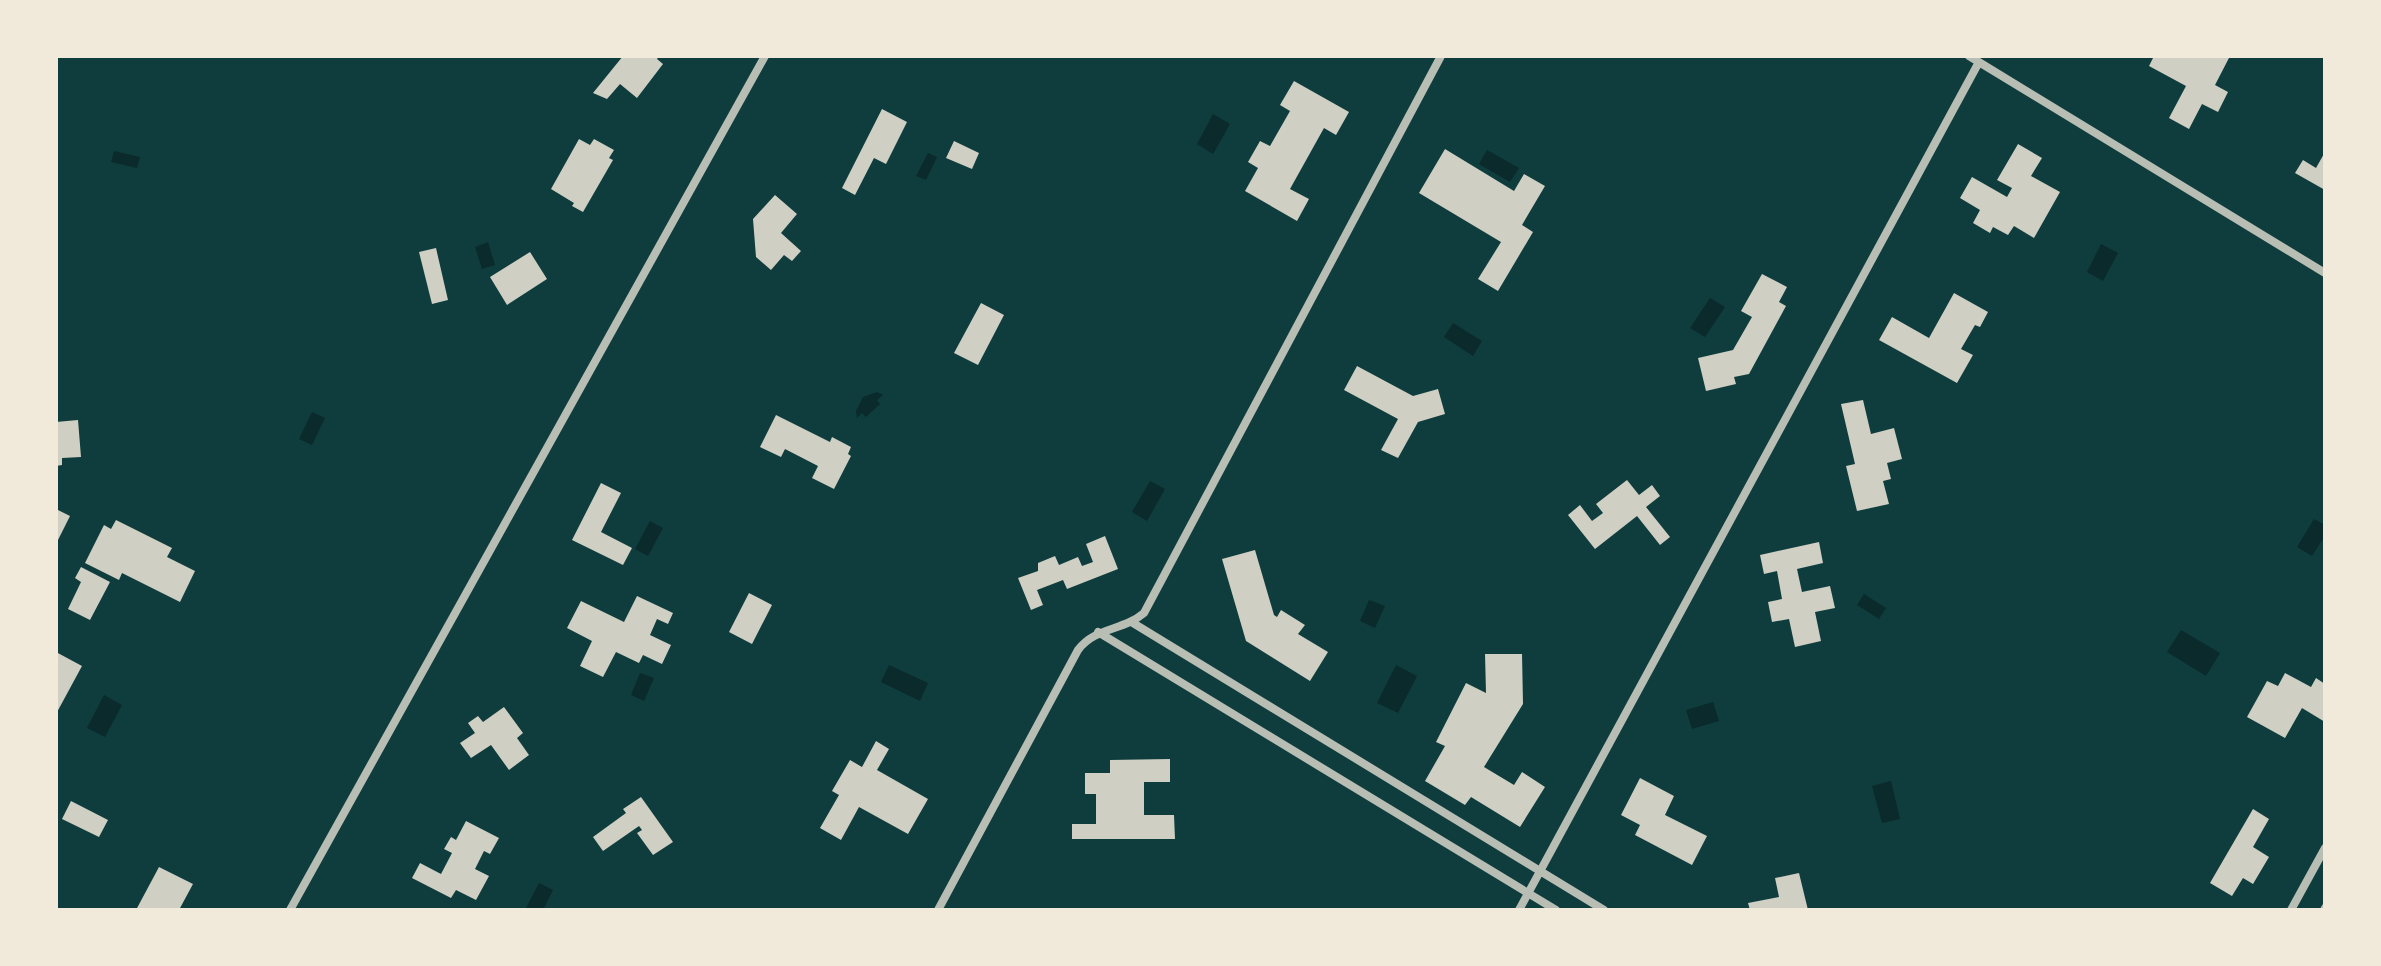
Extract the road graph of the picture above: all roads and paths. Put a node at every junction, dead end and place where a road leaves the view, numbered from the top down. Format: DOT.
graph roads {
  1 [pos="765,56"];
  2 [pos="1441,56"];
  3 [pos="1969,56"];
  4 [pos="1979,62"];
  5 [pos="2325,273"];
  6 [pos="1133,623"];
  7 [pos="1098,632"];
  8 [pos="2325,848"];
  9 [pos="1540,871"];
  10 [pos="1528,893"];
  11 [pos="290,910"];
  12 [pos="938,910"];
  13 [pos="1519,910"];
  14 [pos="1556,910"];
  15 [pos="1604,910"];
  16 [pos="2291,910"];
  1 -- 11 [label="street"];
  2 -- 6 [label="street"];
  3 -- 4 [label="street"];
  4 -- 5 [label="street"];
  4 -- 9 [label="street"];
  6 -- 7 [label="street"];
  6 -- 9 [label="street"];
  7 -- 10 [label="street"];
  7 -- 12 [label="street"];
  8 -- 16 [label="street"];
  9 -- 10 [label="street"];
  9 -- 15 [label="street"];
  10 -- 13 [label="street"];
  10 -- 14 [label="street"];
}
